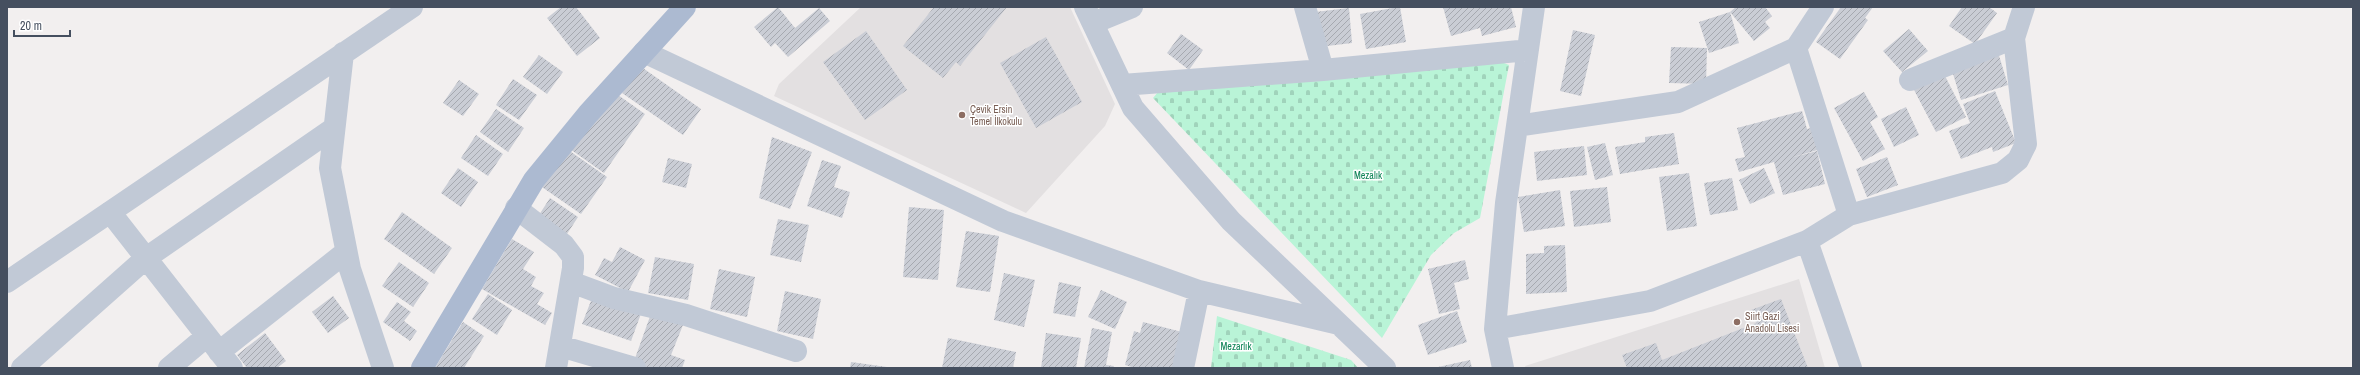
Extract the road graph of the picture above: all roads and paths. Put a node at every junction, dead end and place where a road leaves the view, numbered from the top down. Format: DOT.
graph roads {
  1 [pos="412,7"];
  2 [pos="685,7"];
  3 [pos="1132,7"];
  4 [pos="1305,7"];
  5 [pos="1534,7"];
  6 [pos="1823,7"];
  7 [pos="2024,7"];
  8 [pos="1089,15"];
  9 [pos="2014,38"];
  10 [pos="1796,48"];
  11 [pos="1528,50"];
  12 [pos="644,52"];
  13 [pos="343,53"];
  14 [pos="1323,70"];
  15 [pos="1910,80"];
  16 [pos="1122,85"];
  17 [pos="1517,126"];
  18 [pos="334,128"];
  19 [pos="516,208"];
  20 [pos="110,212"];
  21 [pos="1849,215"];
  22 [pos="1808,241"];
  23 [pos="346,252"];
  24 [pos="146,258"];
  25 [pos="7,282"];
  26 [pos="570,282"];
  27 [pos="1199,291"];
  28 [pos="1340,324"];
  29 [pos="1495,329"];
  30 [pos="560,346"];
  31 [pos="796,351"];
  32 [pos="219,352"];
  33 [pos="22,368"];
  34 [pos="169,368"];
  35 [pos="383,368"];
  36 [pos="422,368"];
  37 [pos="556,368"];
  38 [pos="635,368"];
  39 [pos="1183,368"];
  40 [pos="1385,368"];
  41 [pos="1503,368"];
  42 [pos="1851,368"];
  1 -- 13 [label="street"];
  2 -- 12 [label="main road"];
  3 -- 8 [label="street"];
  4 -- 14 [label="street"];
  5 -- 11 [label="street"];
  6 -- 10 [label="street"];
  7 -- 9 [label="street"];
  8 -- 16 [label="street"];
  9 -- 15 [label="street"];
  9 -- 21 [label="street"];
  10 -- 17 [label="street"];
  10 -- 21 [label="street"];
  11 -- 14 [label="street"];
  11 -- 17 [label="street"];
  12 -- 19 [label="main road"];
  12 -- 27 [label="street"];
  13 -- 18 [label="street"];
  13 -- 20 [label="street"];
  14 -- 16 [label="street"];
  16 -- 28 [label="street"];
  17 -- 29 [label="street"];
  18 -- 23 [label="street"];
  18 -- 24 [label="street"];
  19 -- 26 [label="street"];
  19 -- 36 [label="main road"];
  20 -- 24 [label="street"];
  20 -- 25 [label="street"];
  21 -- 22 [label="street"];
  22 -- 29 [label="street"];
  22 -- 42 [label="street"];
  23 -- 32 [label="street"];
  23 -- 35 [label="street"];
  24 -- 32 [label="street"];
  24 -- 33 [label="street"];
  26 -- 30 [label="street"];
  26 -- 31 [label="street"];
  27 -- 28 [label="street"];
  27 -- 39 [label="street"];
  28 -- 40 [label="street"];
  29 -- 41 [label="street"];
  30 -- 37 [label="street"];
  30 -- 38 [label="street"];
  32 -- 34 [label="street"];
}
